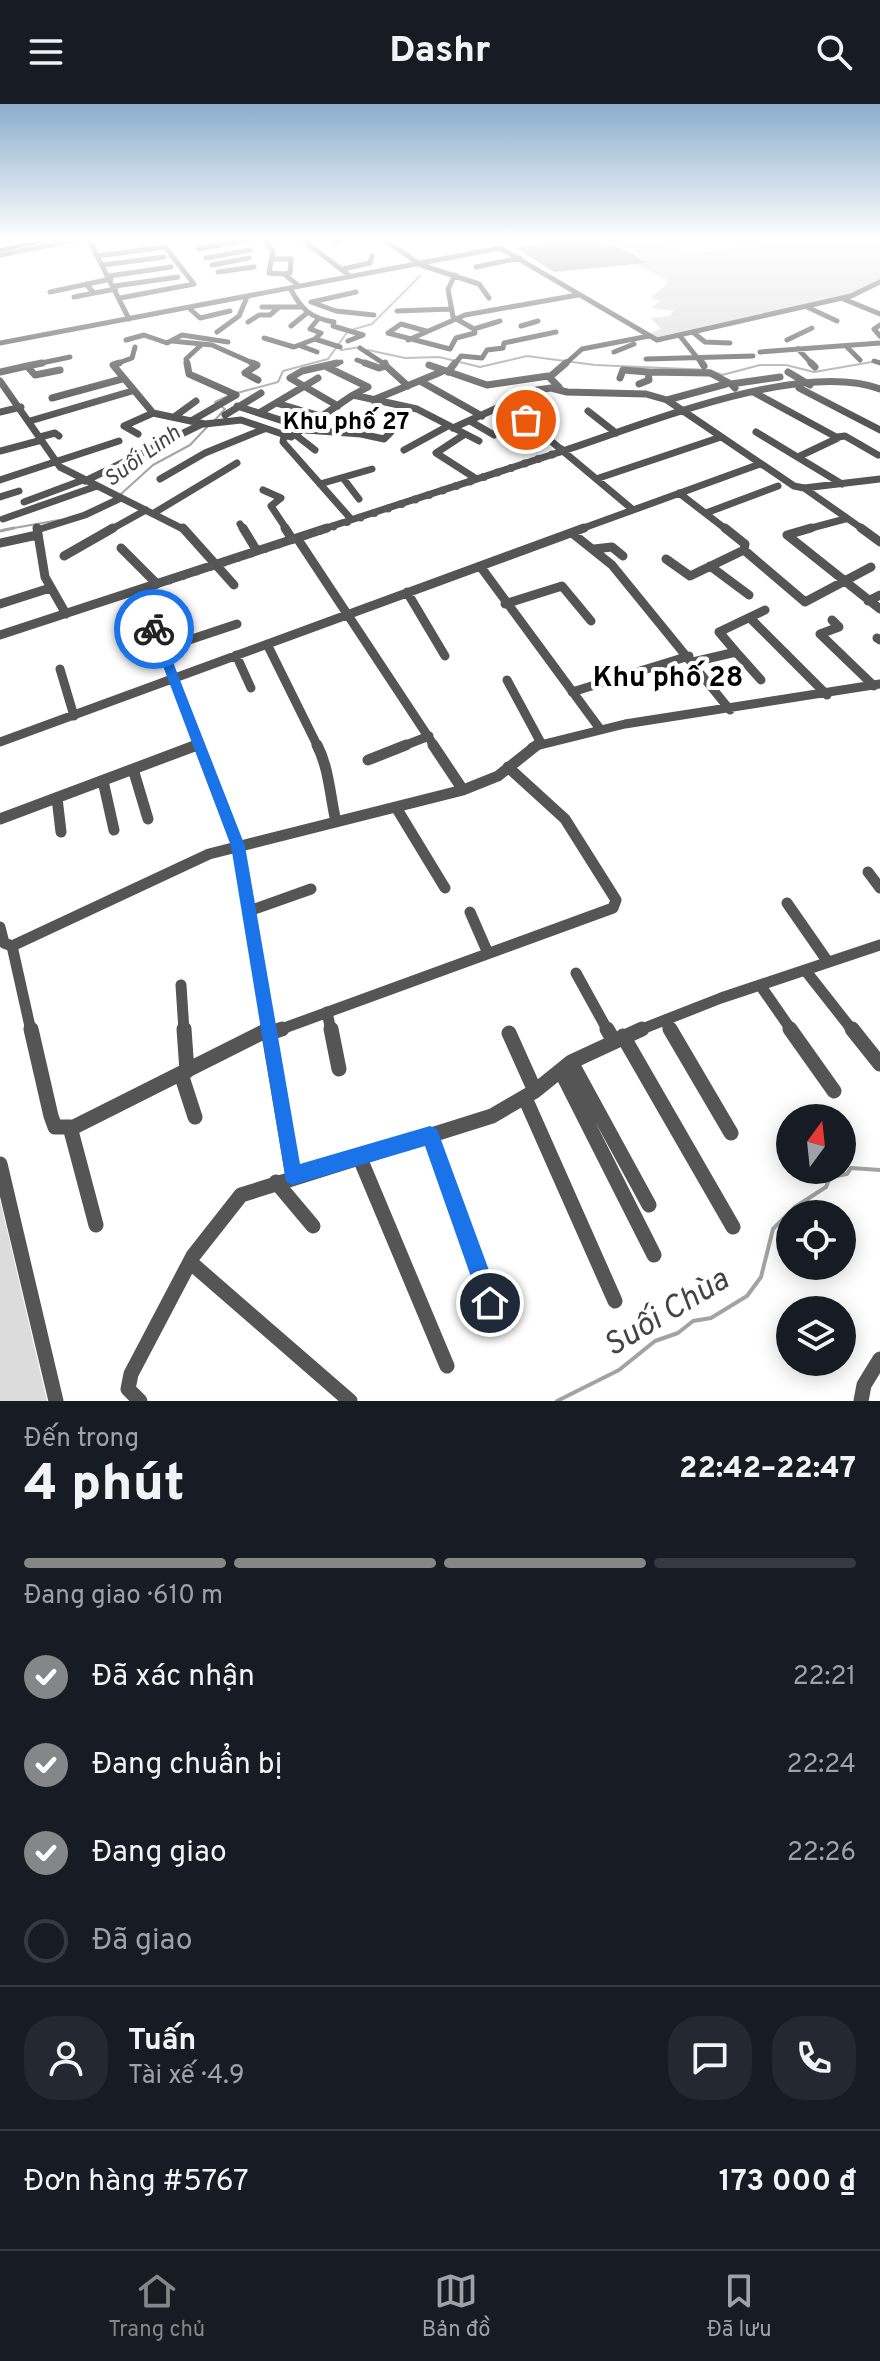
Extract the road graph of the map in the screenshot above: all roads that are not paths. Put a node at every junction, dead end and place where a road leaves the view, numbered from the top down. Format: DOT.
graph roads {
  1 [pos="120,298"];
  2 [pos="239,299"];
  3 [pos="246,299"];
  4 [pos="295,299"];
  5 [pos="325,299"];
  6 [pos="449,299"];
  7 [pos="551,299"];
  8 [pos="584,299"];
  9 [pos="839,299"];
  10 [pos="842,299"];
  11 [pos="311,302"];
  12 [pos="299,306"];
  13 [pos="262,307"];
  14 [pos="807,307"];
  15 [pos="189,308"];
  16 [pos="278,308"];
  17 [pos="450,309"];
  18 [pos="230,311"];
  19 [pos="397,311"];
  20 [pos="307,313"];
  21 [pos="880,314"];
  22 [pos="374,315"];
  23 [pos="200,318"];
  24 [pos="129,319"];
  25 [pos="318,319"];
  26 [pos="456,320"];
  27 [pos="500,321"];
  28 [pos="538,321"];
  29 [pos="837,321"];
  30 [pos="248,322"];
  31 [pos="334,322"];
  32 [pos="354,323"];
  33 [pos="880,325"];
  34 [pos="207,326"];
  35 [pos="291,326"];
  36 [pos="521,326"];
  37 [pos="812,328"];
  38 [pos="474,329"];
  39 [pos="422,330"];
  40 [pos="217,332"];
  41 [pos="556,332"];
  42 [pos="434,333"];
  43 [pos="694,333"];
  44 [pos="680,336"];
  45 [pos="880,336"];
  46 [pos="264,338"];
  47 [pos="652,338"];
  48 [pos="315,339"];
  49 [pos="126,340"];
  50 [pos="408,340"];
  51 [pos="787,340"];
  52 [pos="172,341"];
  53 [pos="348,341"];
  54 [pos="228,342"];
  55 [pos="0,343"];
  56 [pos="730,343"];
  57 [pos="879,344"];
  58 [pos="200,346"];
  59 [pos="301,346"];
  60 [pos="846,346"];
  61 [pos="135,347"];
  62 [pos="340,347"];
  63 [pos="475,347"];
  64 [pos="360,348"];
  65 [pos="450,349"];
  66 [pos="798,349"];
  67 [pos="785,351"];
  68 [pos="317,352"];
  69 [pos="614,352"];
  70 [pos="714,356"];
  71 [pos="70,357"];
  72 [pos="446,357"];
  73 [pos="471,357"];
  74 [pos="697,357"];
  75 [pos="646,359"];
  76 [pos="357,360"];
  77 [pos="860,360"];
  78 [pos="796,361"];
  79 [pos="341,362"];
  80 [pos="429,365"];
  81 [pos="27,366"];
  82 [pos="386,366"];
  83 [pos="704,366"];
  84 [pos="325,367"];
  85 [pos="815,367"];
  86 [pos="723,369"];
  87 [pos="60,370"];
  88 [pos="0,372"];
  89 [pos="445,372"];
  90 [pos="648,372"];
  91 [pos="788,372"];
  92 [pos="552,375"];
  93 [pos="780,377"];
  94 [pos="318,378"];
  95 [pos="620,378"];
  96 [pos="122,379"];
  97 [pos="258,380"];
  98 [pos="0,381"];
  99 [pos="420,381"];
  100 [pos="639,384"];
  101 [pos="729,384"];
  102 [pos="305,385"];
  103 [pos="810,385"];
  104 [pos="408,386"];
  105 [pos="559,387"];
  106 [pos="797,387"];
  107 [pos="879,387"];
  108 [pos="132,391"];
  109 [pos="261,393"];
  110 [pos="755,393"];
  111 [pos="353,395"];
  112 [pos="742,395"];
  113 [pos="52,398"];
  114 [pos="373,400"];
  115 [pos="667,400"];
  116 [pos="196,401"];
  117 [pos="276,403"];
  118 [pos="508,405"];
  119 [pos="237,406"];
  120 [pos="338,406"];
  121 [pos="21,407"];
  122 [pos="588,411"];
  123 [pos="684,411"];
  124 [pos="0,412"];
  125 [pos="153,413"];
  126 [pos="259,413"];
  127 [pos="225,415"];
  128 [pos="482,416"];
  129 [pos="174,417"];
  130 [pos="324,417"];
  131 [pos="371,417"];
  132 [pos="30,421"];
  133 [pos="191,421"];
  134 [pos="470,421"];
  135 [pos="206,424"];
  136 [pos="450,427"];
  137 [pos="879,428"];
  138 [pos="264,429"];
  139 [pos="307,430"];
  140 [pos="391,432"];
  141 [pos="756,432"];
  142 [pos="616,433"];
  143 [pos="138,434"];
  144 [pos="361,434"];
  145 [pos="465,434"];
  146 [pos="494,435"];
  147 [pos="59,436"];
  148 [pos="284,436"];
  149 [pos="297,436"];
  150 [pos="721,437"];
  151 [pos="837,437"];
  152 [pos="41,438"];
  153 [pos="384,439"];
  154 [pos="119,441"];
  155 [pos="479,441"];
  156 [pos="217,448"];
  157 [pos="373,448"];
  158 [pos="315,450"];
  159 [pos="404,450"];
  160 [pos="0,451"];
  161 [pos="563,451"];
  162 [pos="226,454"];
  163 [pos="878,455"];
  164 [pos="800,456"];
  165 [pos="237,463"];
  166 [pos="57,464"];
  167 [pos="760,464"];
  168 [pos="372,469"];
  169 [pos="343,478"];
  170 [pos="475,478"];
  171 [pos="160,479"];
  172 [pos="596,479"];
  173 [pos="880,479"];
  174 [pos="0,480"];
  175 [pos="84,480"];
  176 [pos="320,484"];
  177 [pos="842,484"];
  178 [pos="97,486"];
  179 [pos="778,486"];
  180 [pos="804,488"];
  181 [pos="263,490"];
  182 [pos="19,491"];
  183 [pos="679,493"];
  184 [pos="0,497"];
  185 [pos="121,498"];
  186 [pos="359,499"];
  187 [pos="24,502"];
  188 [pos="632,509"];
  189 [pos="150,512"];
  190 [pos="706,513"];
  191 [pos="3,519"];
  192 [pos="351,519"];
  193 [pos="845,519"];
  194 [pos="240,524"];
  195 [pos="572,533"];
  196 [pos="37,535"];
  197 [pos="294,538"];
  198 [pos="880,542"];
  199 [pos="0,543"];
  200 [pos="121,548"];
  201 [pos="594,549"];
  202 [pos="744,550"];
  203 [pos="257,551"];
  204 [pos="64,556"];
  205 [pos="623,556"];
  206 [pos="666,559"];
  207 [pos="214,565"];
  208 [pos="480,566"];
  209 [pos="710,566"];
  210 [pos="871,567"];
  211 [pos="843,583"];
  212 [pos="157,584"];
  213 [pos="234,585"];
  214 [pos="50,588"];
  215 [pos="140,590"];
  216 [pos="407,592"];
  217 [pos="749,595"];
  218 [pos="880,595"];
  219 [pos="868,601"];
  220 [pos="0,604"];
  221 [pos="505,604"];
  222 [pos="880,609"];
  223 [pos="765,610"];
  224 [pos="66,614"];
  225 [pos="348,614"];
  226 [pos="751,619"];
  227 [pos="832,620"];
  228 [pos="591,621"];
  229 [pos="237,624"];
  230 [pos="0,635"];
  231 [pos="267,644"];
  232 [pos="162,649"];
  233 [pos="736,652"];
  234 [pos="236,655"];
  235 [pos="445,656"];
  236 [pos="691,659"];
  237 [pos="60,669"];
  238 [pos="173,679"];
  239 [pos="507,680"];
  240 [pos="761,680"];
  241 [pos="877,685"];
  242 [pos="251,688"];
  243 [pos="572,692"];
  244 [pos="827,695"];
  245 [pos="730,710"];
  246 [pos="74,716"];
  247 [pos="600,729"];
  248 [pos="429,736"];
  249 [pos="0,742"];
  250 [pos="541,743"];
  251 [pos="200,744"];
  252 [pos="368,760"];
  253 [pos="508,767"];
  254 [pos="133,769"];
  255 [pos="103,781"];
  256 [pos="463,790"];
  257 [pos="57,798"];
  258 [pos="397,809"];
  259 [pos="0,819"];
  260 [pos="148,819"];
  261 [pos="336,822"];
  262 [pos="114,830"];
  263 [pos="61,832"];
  264 [pos="238,846"];
  265 [pos="868,872"];
  266 [pos="445,888"];
  267 [pos="880,888"];
  268 [pos="311,889"];
  269 [pos="787,903"];
  270 [pos="249,911"];
  271 [pos="470,912"];
  272 [pos="0,927"];
  273 [pos="880,945"];
  274 [pos="12,946"];
  275 [pos="487,951"];
  276 [pos="828,962"];
  277 [pos="805,970"];
  278 [pos="576,973"];
  279 [pos="181,985"];
  280 [pos="760,985"];
  281 [pos="327,1012"];
  282 [pos="665,1020"];
  283 [pos="270,1030"];
  284 [pos="509,1033"];
  285 [pos="619,1039"];
  286 [pos="880,1064"];
  287 [pos="566,1066"];
  288 [pos="339,1069"];
  289 [pos="184,1072"];
  290 [pos="834,1091"];
  291 [pos="530,1094"];
  292 [pos="195,1117"];
  293 [pos="70,1129"];
  294 [pos="731,1133"];
  295 [pos="430,1135"];
  296 [pos="359,1156"];
  297 [pos="0,1164"];
  298 [pos="293,1176"];
  299 [pos="276,1182"];
  300 [pos="649,1205"];
  301 [pos="96,1225"];
  302 [pos="313,1226"];
  303 [pos="733,1227"];
  304 [pos="654,1255"];
  305 [pos="190,1262"];
  306 [pos="615,1301"];
  307 [pos="490,1303"];
  308 [pos="880,1359"];
  309 [pos="447,1366"];
  310 [pos="56,1401"];
  311 [pos="140,1401"];
  312 [pos="350,1401"];
  313 [pos="861,1401"];
  1 -- 24 [label="street"];
  2 -- 15 [label="street"];
  3 -- 40 [label="street"];
  4 -- 12 [label="street"];
  5 -- 11 [label="street"];
  6 -- 17 [label="street"];
  7 -- 26 [label="street"];
  8 -- 47 [label="street"];
  9 -- 14 [label="street"];
  10 -- 21 [label="street"];
  11 -- 12 [label="street"];
  11 -- 22 [label="street"];
  12 -- 16 [label="street"];
  12 -- 20 [label="street"];
  13 -- 16 [label="street"];
  14 -- 29 [label="street"];
  14 -- 43 [label="street"];
  15 -- 23 [label="street"];
  15 -- 24 [label="street"];
  16 -- 30 [label="street"];
  17 -- 19 [label="street"];
  17 -- 26 [label="street"];
  18 -- 23 [label="street"];
  20 -- 25 [label="street"];
  20 -- 35 [label="street"];
  23 -- 34 [label="street"];
  24 -- 55 [label="street"];
  25 -- 31 [label="street"];
  25 -- 48 [label="street"];
  26 -- 38 [label="street"];
  26 -- 39 [label="street"];
  27 -- 38 [label="street"];
  28 -- 36 [label="street"];
  31 -- 32 [label="street"];
  31 -- 53 [label="street"];
  33 -- 45 [label="street"];
  37 -- 51 [label="street"];
  38 -- 65 [label="street"];
  39 -- 42 [label="street"];
  39 -- 50 [label="street"];
  39 -- 50 [label="street"];
  41 -- 73 [label="street"];
  43 -- 44 [label="street"];
  43 -- 56 [label="street"];
  44 -- 47 [label="street"];
  44 -- 74 [label="street"];
  46 -- 59 [label="street"];
  47 -- 69 [label="street"];
  47 -- 92 [label="street"];
  48 -- 59 [label="street"];
  48 -- 62 [label="street"];
  49 -- 52 [label="street"];
  50 -- 65 [label="street"];
  52 -- 54 [label="street"];
  52 -- 58 [label="street"];
  57 -- 60 [label="street"];
  58 -- 97 [label="street"];
  58 -- 133 [label="street"];
  59 -- 68 [label="street"];
  60 -- 66 [label="street"];
  60 -- 77 [label="street"];
  61 -- 96 [label="street"];
  63 -- 73 [label="street"];
  64 -- 82 [label="street"];
  65 -- 72 [label="street"];
  66 -- 67 [label="street"];
  66 -- 85 [label="street"];
  67 -- 70 [label="street"];
  67 -- 78 [label="street"];
  70 -- 74 [label="street"];
  70 -- 86 [label="street"];
  71 -- 81 [label="street"];
  73 -- 89 [label="street"];
  74 -- 75 [label="street"];
  74 -- 83 [label="street"];
  76 -- 82 [label="street"];
  79 -- 84 [label="street"];
  80 -- 89 [label="street"];
  81 -- 87 [label="street"];
  81 -- 88 [label="street"];
  82 -- 104 [label="street"];
  84 -- 102 [label="street"];
  84 -- 111 [label="street"];
  89 -- 99 [label="street"];
  89 -- 105 [label="street"];
  90 -- 95 [label="street"];
  90 -- 100 [label="street"];
  90 -- 101 [label="street"];
  91 -- 103 [label="street"];
  93 -- 101 [label="street"];
  94 -- 102 [label="street"];
  96 -- 108 [label="street"];
  96 -- 113 [label="street"];
  98 -- 121 [label="street"];
  99 -- 104 [label="street"];
  99 -- 128 [label="street"];
  101 -- 112 [label="street"];
  101 -- 115 [label="street"];
  102 -- 117 [label="street"];
  102 -- 120 [label="street"];
  103 -- 106 [label="street"];
  103 -- 107 [label="street"];
  104 -- 114 [label="street"];
  105 -- 115 [label="street"];
  105 -- 118 [label="street"];
  106 -- 110 [label="street"];
  106 -- 137 [label="street"];
  108 -- 125 [label="street"];
  108 -- 132 [label="street"];
  109 -- 119 [label="street"];
  110 -- 112 [label="street"];
  110 -- 151 [label="street"];
  111 -- 114 [label="street"];
  111 -- 120 [label="street"];
  112 -- 123 [label="street"];
  114 -- 136 [label="street"];
  115 -- 123 [label="street"];
  116 -- 129 [label="street"];
  117 -- 126 [label="street"];
  117 -- 130 [label="street"];
  118 -- 128 [label="street"];
  118 -- 161 [label="street"];
  119 -- 126 [label="street"];
  119 -- 127 [label="street"];
  120 -- 130 [label="street"];
  121 -- 124 [label="street"];
  121 -- 132 [label="street"];
  122 -- 142 [label="street"];
  123 -- 142 [label="street"];
  123 -- 150 [label="street"];
  125 -- 129 [label="street"];
  125 -- 143 [label="street"];
  126 -- 139 [label="street"];
  128 -- 134 [label="street"];
  129 -- 133 [label="street"];
  130 -- 139 [label="street"];
  131 -- 144 [label="street"];
  132 -- 152 [label="street"];
  133 -- 135 [label="street"];
  134 -- 136 [label="street"];
  134 -- 146 [label="street"];
  135 -- 138 [label="street"];
  135 -- 175 [label="street"];
  136 -- 145 [label="street"];
  136 -- 159 [label="street"];
  138 -- 148 [label="street"];
  138 -- 156 [label="street"];
  139 -- 144 [label="street"];
  139 -- 149 [label="street"];
  140 -- 153 [label="street"];
  141 -- 164 [label="street"];
  142 -- 161 [label="street"];
  144 -- 153 [label="street"];
  145 -- 155 [label="street"];
  145 -- 170 [label="street"];
  147 -- 152 [label="street"];
  148 -- 149 [label="street"];
  148 -- 176 [label="street"];
  149 -- 158 [label="street"];
  150 -- 167 [label="street"];
  150 -- 172 [label="street"];
  151 -- 163 [label="street"];
  151 -- 164 [label="street"];
  152 -- 160 [label="street"];
  152 -- 166 [label="street"];
  153 -- 157 [label="street"];
  154 -- 166 [label="street"];
  156 -- 162 [label="street"];
  156 -- 171 [label="street"];
  161 -- 170 [label="street"];
  161 -- 172 [label="street"];
  164 -- 177 [label="street"];
  165 -- 189 [label="street"];
  166 -- 174 [label="street"];
  166 -- 175 [label="street"];
  167 -- 180 [label="street"];
  167 -- 183 [label="street"];
  168 -- 169 [label="street"];
  169 -- 176 [label="street"];
  169 -- 186 [label="street"];
  170 -- 192 [label="street"];
  172 -- 188 [label="street"];
  173 -- 177 [label="street"];
  175 -- 178 [label="street"];
  175 -- 187 [label="street"];
  176 -- 192 [label="street"];
  177 -- 180 [label="street"];
  178 -- 185 [label="street"];
  178 -- 191 [label="street"];
  179 -- 190 [label="street"];
  180 -- 193 [label="street"];
  181 -- 197 [label="street"];
  182 -- 184 [label="street"];
  183 -- 188 [label="street"];
  183 -- 190 [label="street"];
  185 -- 189 [label="street"];
  185 -- 196 [label="street"];
  188 -- 195 [label="street"];
  189 -- 204 [label="street"];
  189 -- 207 [label="street"];
  190 -- 202 [label="street"];
  192 -- 197 [label="street"];
  193 -- 198 [label="street"];
  193 -- 211 [label="street"];
  194 -- 203 [label="street"];
  195 -- 201 [label="street"];
  195 -- 208 [label="street"];
  196 -- 199 [label="street"];
  196 -- 214 [label="street"];
  197 -- 203 [label="street"];
  197 -- 225 [label="street"];
  200 -- 212 [label="street"];
  201 -- 205 [label="street"];
  201 -- 236 [label="street"];
  202 -- 209 [label="street"];
  202 -- 211 [label="street"];
  203 -- 207 [label="street"];
  206 -- 209 [label="street"];
  207 -- 212 [label="street"];
  207 -- 213 [label="street"];
  208 -- 216 [label="street"];
  208 -- 221 [label="street"];
  209 -- 217 [label="street"];
  210 -- 211 [label="street"];
  211 -- 219 [label="street"];
  212 -- 215 [label="street"];
  214 -- 220 [label="street"];
  214 -- 224 [label="street"];
  215 -- 224 [label="street"];
  215 -- 232 [label="street"];
  216 -- 225 [label="street"];
  216 -- 235 [label="street"];
  218 -- 219 [label="street"];
  219 -- 222 [label="street"];
  221 -- 228 [label="street"];
  221 -- 243 [label="street"];
  223 -- 226 [label="street"];
  224 -- 230 [label="street"];
  225 -- 231 [label="street"];
  225 -- 248 [label="street"];
  226 -- 233 [label="street"];
  226 -- 244 [label="street"];
  227 -- 241 [label="street"];
  229 -- 232 [label="street"];
  231 -- 234 [label="street"];
  231 -- 261 [label="street"];
  232 -- 238 [label="street"];
  233 -- 236 [label="street"];
  233 -- 240 [label="street"];
  234 -- 238 [label="street"];
  234 -- 242 [label="street"];
  236 -- 243 [label="street"];
  236 -- 245 [label="street"];
  237 -- 246 [label="street"];
  238 -- 246 [label="street"];
  238 -- 251 [label="street"];
  239 -- 250 [label="street"];
  241 -- 244 [label="street"];
  243 -- 247 [label="street"];
  244 -- 245 [label="street"];
  245 -- 247 [label="street"];
  246 -- 249 [label="street"];
  247 -- 250 [label="street"];
  248 -- 252 [label="street"];
  248 -- 256 [label="street"];
  250 -- 253 [label="street"];
  251 -- 254 [label="street"];
  251 -- 264 [label="street"];
  253 -- 256 [label="street"];
  253 -- 275 [label="street"];
  254 -- 255 [label="street"];
  254 -- 260 [label="street"];
  255 -- 257 [label="street"];
  255 -- 262 [label="street"];
  256 -- 258 [label="street"];
  257 -- 259 [label="street"];
  257 -- 263 [label="street"];
  258 -- 261 [label="street"];
  258 -- 266 [label="street"];
  261 -- 264 [label="street"];
  264 -- 270 [label="street"];
  264 -- 274 [label="street"];
  265 -- 267 [label="street"];
  268 -- 270 [label="street"];
  269 -- 276 [label="street"];
  270 -- 283 [label="street"];
  271 -- 275 [label="street"];
  272 -- 274 [label="street"];
  273 -- 276 [label="street"];
  274 -- 293 [label="street"];
  275 -- 281 [label="street"];
  276 -- 277 [label="street"];
  277 -- 280 [label="street"];
  277 -- 286 [label="street"];
  278 -- 285 [label="street"];
  279 -- 289 [label="street"];
  280 -- 282 [label="street"];
  280 -- 290 [label="street"];
  281 -- 283 [label="street"];
  281 -- 288 [label="street"];
  282 -- 285 [label="street"];
  282 -- 294 [label="street"];
  283 -- 289 [label="street"];
  283 -- 298 [label="street"];
  284 -- 291 [label="street"];
  285 -- 287 [label="street"];
  285 -- 303 [label="street"];
  287 -- 291 [label="street"];
  287 -- 300 [label="street"];
  287 -- 304 [label="street"];
  289 -- 292 [label="street"];
  289 -- 293 [label="street"];
  291 -- 295 [label="street"];
  291 -- 306 [label="street"];
  293 -- 301 [label="street"];
  295 -- 296 [label="street"];
  295 -- 307 [label="street"];
  296 -- 298 [label="street"];
  296 -- 309 [label="street"];
  297 -- 310 [label="street"];
  298 -- 299 [label="street"];
  299 -- 302 [label="street"];
  299 -- 305 [label="street"];
  305 -- 311 [label="street"];
  305 -- 312 [label="street"];
  308 -- 313 [label="street"];
}
